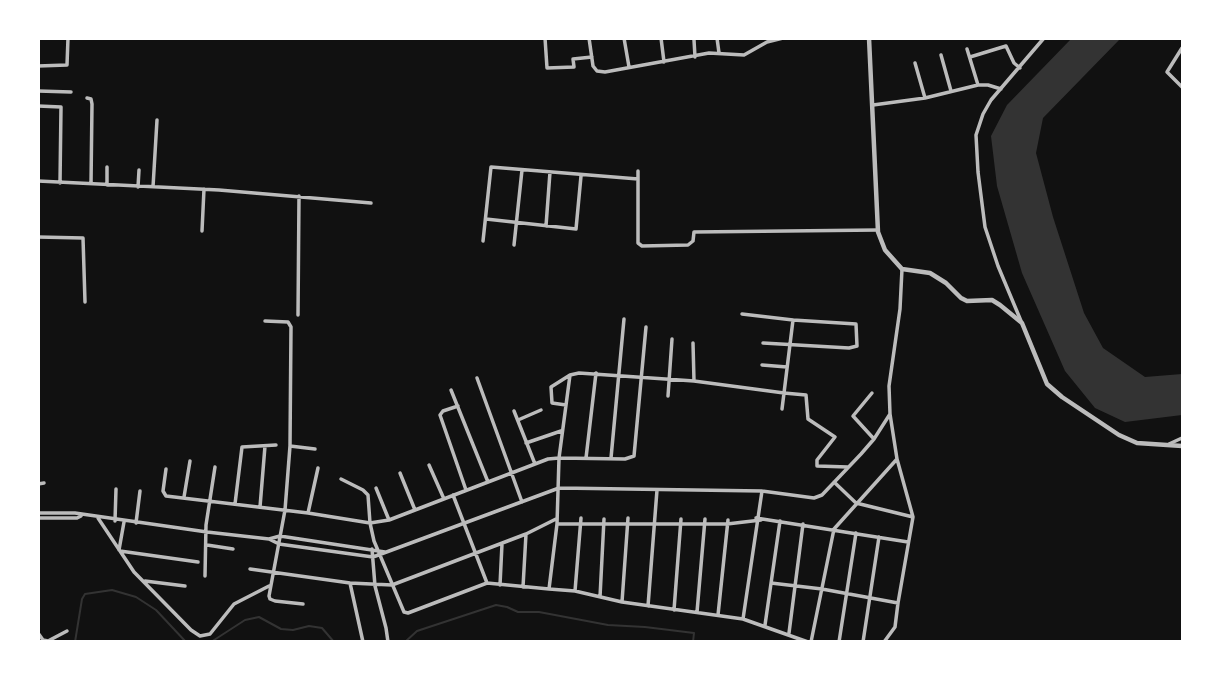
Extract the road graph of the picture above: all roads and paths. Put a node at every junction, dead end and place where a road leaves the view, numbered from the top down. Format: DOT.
graph roads {
  1 [pos="68,38"];
  2 [pos="545,38"];
  3 [pos="589,38"];
  4 [pos="624,38"];
  5 [pos="661,38"];
  6 [pos="717,38"];
  7 [pos="783,38"];
  8 [pos="869,38"];
  9 [pos="1044,38"];
  10 [pos="694,40"];
  11 [pos="1182,48"];
  12 [pos="967,49"];
  13 [pos="719,53"];
  14 [pos="941,55"];
  15 [pos="592,57"];
  16 [pos="695,57"];
  17 [pos="970,57"];
  18 [pos="664,62"];
  19 [pos="915,63"];
  20 [pos="38,66"];
  21 [pos="629,67"];
  22 [pos="1020,68"];
  23 [pos="978,85"];
  24 [pos="1182,87"];
  25 [pos="1001,89"];
  26 [pos="38,91"];
  27 [pos="951,91"];
  28 [pos="71,92"];
  29 [pos="88,98"];
  30 [pos="925,98"];
  31 [pos="873,105"];
  32 [pos="38,106"];
  33 [pos="157,120"];
  34 [pos="107,167"];
  35 [pos="139,170"];
  36 [pos="522,170"];
  37 [pos="638,170"];
  38 [pos="550,172"];
  39 [pos="581,175"];
  40 [pos="638,179"];
  41 [pos="38,181"];
  42 [pos="60,183"];
  43 [pos="91,184"];
  44 [pos="107,185"];
  45 [pos="138,187"];
  46 [pos="153,187"];
  47 [pos="204,190"];
  48 [pos="299,196"];
  49 [pos="370,203"];
  50 [pos="486,219"];
  51 [pos="516,223"];
  52 [pos="546,226"];
  53 [pos="878,230"];
  54 [pos="202,231"];
  55 [pos="38,237"];
  56 [pos="483,241"];
  57 [pos="514,245"];
  58 [pos="906,269"];
  59 [pos="85,302"];
  60 [pos="742,314"];
  61 [pos="298,315"];
  62 [pos="624,319"];
  63 [pos="793,320"];
  64 [pos="265,321"];
  65 [pos="1022,323"];
  66 [pos="646,327"];
  67 [pos="672,339"];
  68 [pos="693,343"];
  69 [pos="763,344"];
  70 [pos="790,345"];
  71 [pos="762,365"];
  72 [pos="787,367"];
  73 [pos="596,373"];
  74 [pos="618,374"];
  75 [pos="570,375"];
  76 [pos="642,376"];
  77 [pos="477,378"];
  78 [pos="669,379"];
  79 [pos="694,381"];
  80 [pos="451,390"];
  81 [pos="784,393"];
  82 [pos="872,393"];
  83 [pos="668,396"];
  84 [pos="566,405"];
  85 [pos="458,406"];
  86 [pos="782,409"];
  87 [pos="541,410"];
  88 [pos="514,411"];
  89 [pos="890,414"];
  90 [pos="518,420"];
  91 [pos="562,431"];
  92 [pos="1182,438"];
  93 [pos="874,439"];
  94 [pos="526,443"];
  95 [pos="276,444"];
  96 [pos="1169,444"];
  97 [pos="265,446"];
  98 [pos="290,446"];
  99 [pos="1182,446"];
  100 [pos="315,449"];
  101 [pos="559,458"];
  102 [pos="586,458"];
  103 [pos="611,458"];
  104 [pos="897,459"];
  105 [pos="190,461"];
  106 [pos="535,464"];
  107 [pos="429,465"];
  108 [pos="215,467"];
  109 [pos="848,467"];
  110 [pos="318,468"];
  111 [pos="166,469"];
  112 [pos="511,473"];
  113 [pos="400,474"];
  114 [pos="341,479"];
  115 [pos="488,482"];
  116 [pos="834,482"];
  117 [pos="44,483"];
  118 [pos="38,484"];
  119 [pos="376,488"];
  120 [pos="559,488"];
  121 [pos="116,489"];
  122 [pos="467,490"];
  123 [pos="657,490"];
  124 [pos="140,491"];
  125 [pos="762,491"];
  126 [pos="453,495"];
  127 [pos="184,497"];
  128 [pos="444,499"];
  129 [pos="209,500"];
  130 [pos="522,502"];
  131 [pos="235,503"];
  132 [pos="856,503"];
  133 [pos="260,507"];
  134 [pos="285,510"];
  135 [pos="415,510"];
  136 [pos="308,513"];
  137 [pos="38,515"];
  138 [pos="98,517"];
  139 [pos="913,517"];
  140 [pos="628,518"];
  141 [pos="388,520"];
  142 [pos="757,520"];
  143 [pos="115,521"];
  144 [pos="556,521"];
  145 [pos="582,521"];
  146 [pos="604,521"];
  147 [pos="680,521"];
  148 [pos="780,521"];
  149 [pos="124,522"];
  150 [pos="705,522"];
  151 [pos="728,522"];
  152 [pos="136,523"];
  153 [pos="370,523"];
  154 [pos="654,523"];
  155 [pos="464,524"];
  156 [pos="627,524"];
  157 [pos="803,524"];
  158 [pos="834,529"];
  159 [pos="207,532"];
  160 [pos="856,533"];
  161 [pos="526,534"];
  162 [pos="280,537"];
  163 [pos="879,537"];
  164 [pos="269,538"];
  165 [pos="908,542"];
  166 [pos="279,544"];
  167 [pos="502,544"];
  168 [pos="206,545"];
  169 [pos="233,549"];
  170 [pos="120,550"];
  171 [pos="372,550"];
  172 [pos="377,550"];
  173 [pos="385,552"];
  174 [pos="380,555"];
  175 [pos="476,555"];
  176 [pos="373,557"];
  177 [pos="198,562"];
  178 [pos="250,569"];
  179 [pos="273,572"];
  180 [pos="205,576"];
  181 [pos="145,581"];
  182 [pos="350,583"];
  183 [pos="487,583"];
  184 [pos="771,583"];
  185 [pos="392,585"];
  186 [pos="500,585"];
  187 [pos="185,586"];
  188 [pos="269,586"];
  189 [pos="375,586"];
  190 [pos="793,586"];
  191 [pos="523,587"];
  192 [pos="549,589"];
  193 [pos="822,589"];
  194 [pos="575,592"];
  195 [pos="847,594"];
  196 [pos="600,597"];
  197 [pos="871,599"];
  198 [pos="622,602"];
  199 [pos="898,603"];
  200 [pos="303,604"];
  201 [pos="648,606"];
  202 [pos="674,610"];
  203 [pos="697,612"];
  204 [pos="718,615"];
  205 [pos="743,619"];
  206 [pos="765,625"];
  207 [pos="67,631"];
  208 [pos="38,633"];
  209 [pos="789,633"];
  210 [pos="363,642"];
  211 [pos="388,642"];
  212 [pos="810,642"];
  213 [pos="839,642"];
  214 [pos="863,642"];
  215 [pos="884,642"];
  1 -- 20 [label="street"];
  2 -- 15 [label="street"];
  3 -- 15 [label="street"];
  4 -- 21 [label="street"];
  5 -- 18 [label="street"];
  6 -- 13 [label="street"];
  7 -- 13 [label="street"];
  8 -- 31 [label="street"];
  9 -- 22 [label="street"];
  10 -- 16 [label="street"];
  11 -- 24 [label="street"];
  12 -- 17 [label="street"];
  13 -- 16 [label="street"];
  14 -- 27 [label="street"];
  15 -- 21 [label="street"];
  16 -- 18 [label="street"];
  17 -- 22 [label="street"];
  17 -- 23 [label="street"];
  18 -- 21 [label="street"];
  19 -- 30 [label="street"];
  22 -- 25 [label="street"];
  23 -- 25 [label="street"];
  23 -- 27 [label="street"];
  25 -- 65 [label="street"];
  26 -- 28 [label="street"];
  27 -- 30 [label="street"];
  29 -- 43 [label="street"];
  30 -- 31 [label="street"];
  31 -- 53 [label="street"];
  32 -- 42 [label="street"];
  33 -- 46 [label="street"];
  34 -- 44 [label="street"];
  35 -- 45 [label="street"];
  36 -- 38 [label="street"];
  36 -- 50 [label="street"];
  36 -- 51 [label="street"];
  37 -- 40 [label="street"];
  38 -- 39 [label="street"];
  38 -- 52 [label="street"];
  39 -- 40 [label="street"];
  39 -- 52 [label="street"];
  40 -- 53 [label="street"];
  41 -- 42 [label="street"];
  42 -- 43 [label="street"];
  43 -- 44 [label="street"];
  44 -- 45 [label="street"];
  45 -- 46 [label="street"];
  46 -- 47 [label="street"];
  47 -- 48 [label="street"];
  47 -- 54 [label="street"];
  48 -- 49 [label="street"];
  48 -- 61 [label="street"];
  50 -- 51 [label="street"];
  50 -- 56 [label="street"];
  51 -- 52 [label="street"];
  51 -- 57 [label="street"];
  53 -- 58 [label="street"];
  55 -- 59 [label="street"];
  58 -- 65 [label="street"];
  58 -- 89 [label="street"];
  60 -- 63 [label="street"];
  62 -- 74 [label="street"];
  63 -- 70 [label="street"];
  63 -- 70 [label="street"];
  64 -- 98 [label="street"];
  65 -- 96 [label="street"];
  66 -- 76 [label="street"];
  67 -- 78 [label="street"];
  68 -- 79 [label="street"];
  69 -- 70 [label="street"];
  70 -- 72 [label="street"];
  71 -- 72 [label="street"];
  72 -- 81 [label="street"];
  73 -- 74 [label="street"];
  73 -- 75 [label="street"];
  73 -- 102 [label="street"];
  74 -- 76 [label="street"];
  74 -- 103 [label="street"];
  75 -- 84 [label="street"];
  75 -- 84 [label="street"];
  76 -- 78 [label="street"];
  76 -- 103 [label="street"];
  77 -- 112 [label="street"];
  78 -- 79 [label="street"];
  78 -- 83 [label="street"];
  79 -- 81 [label="street"];
  80 -- 85 [label="street"];
  81 -- 86 [label="street"];
  81 -- 109 [label="street"];
  82 -- 93 [label="street"];
  84 -- 91 [label="street"];
  85 -- 115 [label="street"];
  85 -- 122 [label="street"];
  87 -- 90 [label="street"];
  88 -- 90 [label="street"];
  89 -- 93 [label="street"];
  89 -- 104 [label="street"];
  90 -- 94 [label="street"];
  91 -- 94 [label="street"];
  91 -- 101 [label="street"];
  92 -- 96 [label="street"];
  93 -- 109 [label="street"];
  94 -- 106 [label="street"];
  95 -- 97 [label="street"];
  96 -- 99 [label="street"];
  97 -- 131 [label="street"];
  97 -- 133 [label="street"];
  98 -- 100 [label="street"];
  98 -- 134 [label="street"];
  101 -- 102 [label="street"];
  101 -- 106 [label="street"];
  101 -- 120 [label="street"];
  102 -- 103 [label="street"];
  104 -- 132 [label="street"];
  104 -- 139 [label="street"];
  105 -- 127 [label="street"];
  106 -- 112 [label="street"];
  107 -- 128 [label="street"];
  108 -- 129 [label="street"];
  109 -- 116 [label="street"];
  110 -- 136 [label="street"];
  111 -- 127 [label="street"];
  112 -- 115 [label="street"];
  112 -- 130 [label="street"];
  113 -- 135 [label="street"];
  114 -- 153 [label="street"];
  115 -- 122 [label="street"];
  116 -- 125 [label="street"];
  116 -- 132 [label="street"];
  117 -- 118 [label="street"];
  119 -- 141 [label="street"];
  120 -- 123 [label="street"];
  120 -- 130 [label="street"];
  120 -- 144 [label="street"];
  121 -- 143 [label="street"];
  122 -- 126 [label="street"];
  123 -- 125 [label="street"];
  123 -- 154 [label="street"];
  124 -- 152 [label="street"];
  125 -- 142 [label="street"];
  126 -- 128 [label="street"];
  126 -- 155 [label="street"];
  127 -- 129 [label="street"];
  128 -- 135 [label="street"];
  129 -- 131 [label="street"];
  129 -- 159 [label="street"];
  130 -- 155 [label="street"];
  131 -- 133 [label="street"];
  132 -- 139 [label="street"];
  132 -- 158 [label="street"];
  133 -- 134 [label="street"];
  134 -- 136 [label="street"];
  134 -- 162 [label="street"];
  135 -- 141 [label="street"];
  136 -- 153 [label="street"];
  137 -- 138 [label="street"];
  138 -- 143 [label="street"];
  138 -- 170 [label="street"];
  139 -- 165 [label="street"];
  140 -- 156 [label="street"];
  141 -- 153 [label="street"];
  142 -- 148 [label="street"];
  142 -- 151 [label="street"];
  142 -- 205 [label="street"];
  143 -- 149 [label="street"];
  144 -- 145 [label="street"];
  144 -- 161 [label="street"];
  144 -- 192 [label="street"];
  145 -- 146 [label="street"];
  145 -- 194 [label="street"];
  146 -- 156 [label="street"];
  146 -- 196 [label="street"];
  147 -- 150 [label="street"];
  147 -- 154 [label="street"];
  147 -- 202 [label="street"];
  148 -- 157 [label="street"];
  148 -- 184 [label="street"];
  149 -- 152 [label="street"];
  149 -- 170 [label="street"];
  150 -- 151 [label="street"];
  150 -- 203 [label="street"];
  151 -- 204 [label="street"];
  152 -- 159 [label="street"];
  153 -- 172 [label="street"];
  154 -- 156 [label="street"];
  154 -- 201 [label="street"];
  155 -- 173 [label="street"];
  155 -- 175 [label="street"];
  156 -- 198 [label="street"];
  157 -- 158 [label="street"];
  157 -- 190 [label="street"];
  158 -- 160 [label="street"];
  158 -- 193 [label="street"];
  159 -- 164 [label="street"];
  159 -- 168 [label="street"];
  160 -- 163 [label="street"];
  160 -- 195 [label="street"];
  161 -- 167 [label="street"];
  161 -- 191 [label="street"];
  162 -- 164 [label="street"];
  162 -- 166 [label="street"];
  162 -- 171 [label="street"];
  163 -- 165 [label="street"];
  163 -- 197 [label="street"];
  164 -- 166 [label="street"];
  165 -- 199 [label="street"];
  166 -- 176 [label="street"];
  166 -- 179 [label="street"];
  167 -- 175 [label="street"];
  167 -- 186 [label="street"];
  168 -- 169 [label="street"];
  168 -- 180 [label="street"];
  170 -- 177 [label="street"];
  170 -- 181 [label="street"];
  171 -- 172 [label="street"];
  171 -- 176 [label="street"];
  172 -- 173 [label="street"];
  172 -- 174 [label="street"];
  173 -- 174 [label="street"];
  174 -- 176 [label="street"];
  174 -- 185 [label="street"];
  175 -- 183 [label="street"];
  175 -- 185 [label="street"];
  176 -- 189 [label="street"];
  178 -- 179 [label="street"];
  179 -- 182 [label="street"];
  179 -- 188 [label="street"];
  181 -- 187 [label="street"];
  181 -- 188 [label="street"];
  182 -- 189 [label="street"];
  182 -- 210 [label="street"];
  183 -- 185 [label="street"];
  183 -- 186 [label="street"];
  184 -- 190 [label="street"];
  184 -- 206 [label="street"];
  185 -- 189 [label="street"];
  186 -- 191 [label="street"];
  188 -- 200 [label="street"];
  189 -- 211 [label="street"];
  190 -- 193 [label="street"];
  190 -- 209 [label="street"];
  191 -- 192 [label="street"];
  192 -- 194 [label="street"];
  193 -- 195 [label="street"];
  193 -- 212 [label="street"];
  194 -- 196 [label="street"];
  195 -- 197 [label="street"];
  195 -- 213 [label="street"];
  196 -- 198 [label="street"];
  197 -- 199 [label="street"];
  197 -- 214 [label="street"];
  198 -- 201 [label="street"];
  199 -- 215 [label="street"];
  201 -- 202 [label="street"];
  202 -- 203 [label="street"];
  203 -- 204 [label="street"];
  204 -- 205 [label="street"];
  205 -- 206 [label="street"];
  206 -- 209 [label="street"];
  207 -- 208 [label="street"];
  209 -- 212 [label="street"];
}
